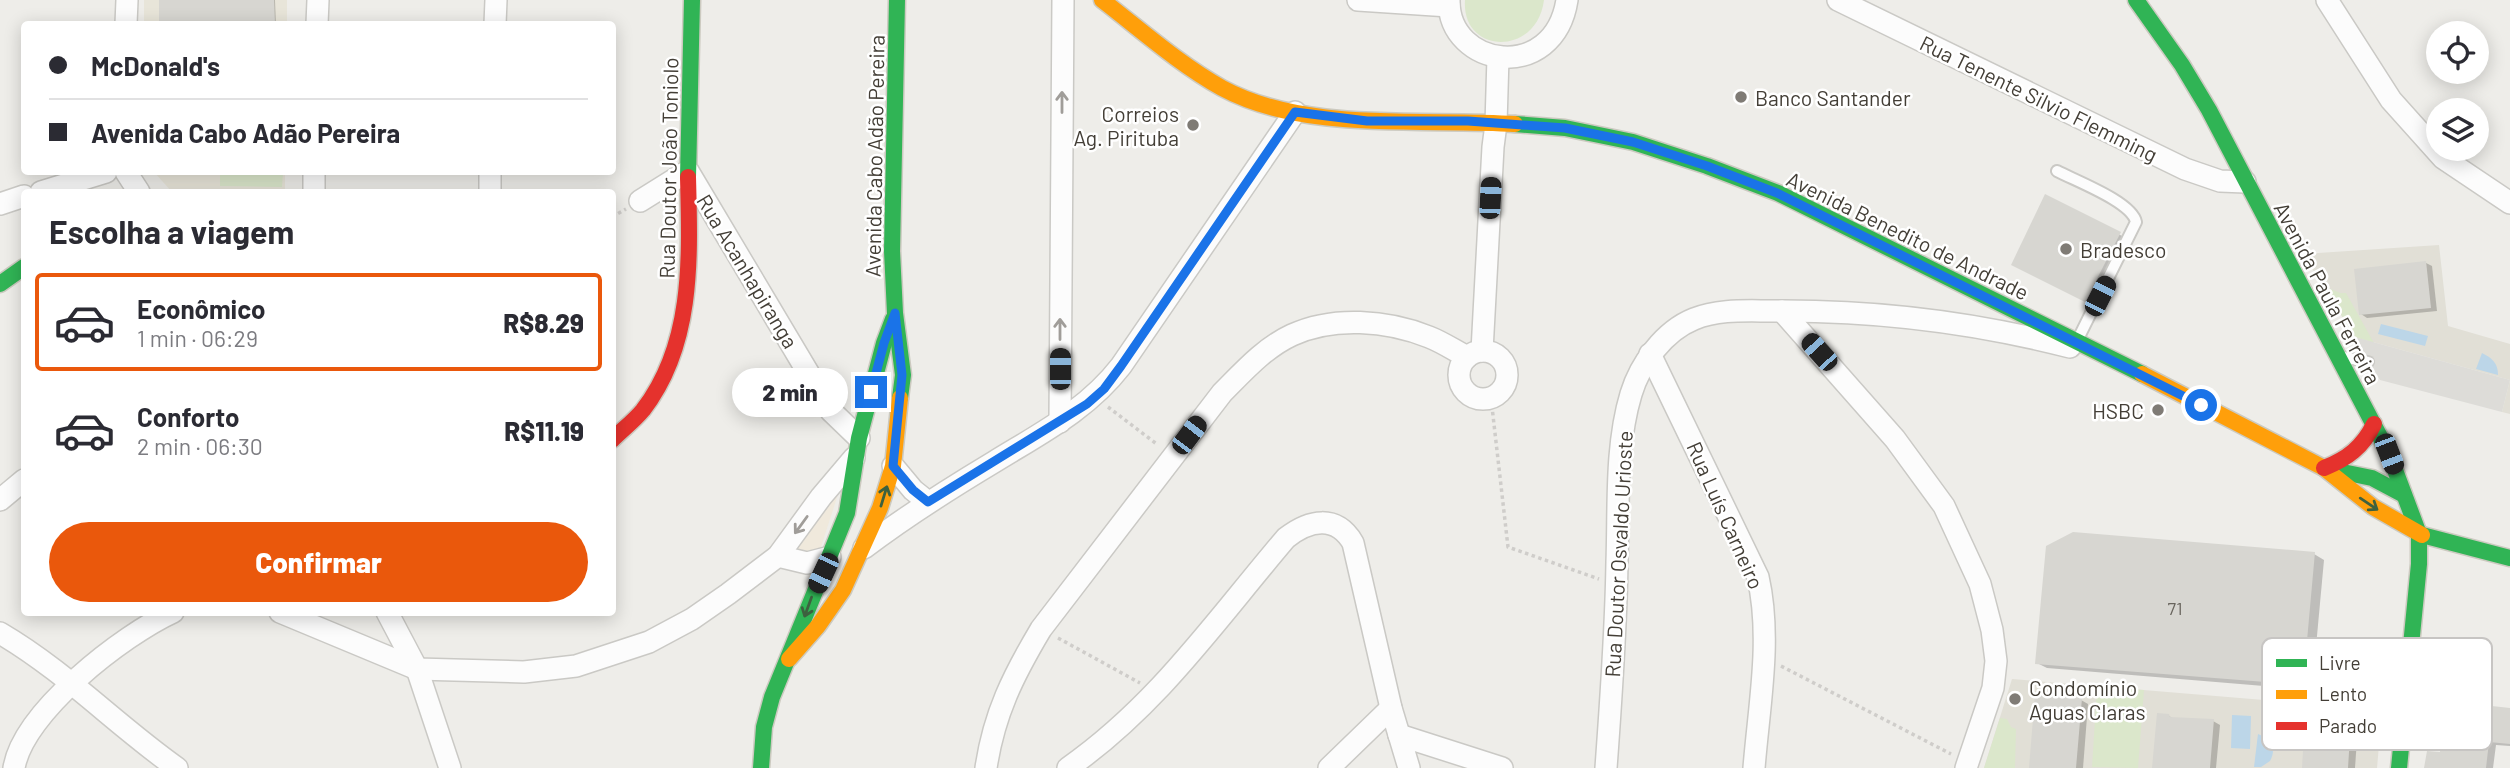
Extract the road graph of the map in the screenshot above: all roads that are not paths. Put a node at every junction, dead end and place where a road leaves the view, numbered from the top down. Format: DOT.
graph roads {
  1 [pos="127,0"];
  2 [pos="318,0"];
  3 [pos="496,0"];
  4 [pos="692,0"];
  5 [pos="897,0"];
  6 [pos="1063,0"];
  7 [pos="1102,0"];
  8 [pos="1358,0"];
  9 [pos="1567,0"];
  10 [pos="1838,0"];
  11 [pos="2136,0"];
  12 [pos="2327,0"];
  13 [pos="1449,3"];
  14 [pos="126,21"];
  15 [pos="317,21"];
  16 [pos="495,21"];
  17 [pos="1498,57"];
  18 [pos="1295,112"];
  19 [pos="1496,124"];
  20 [pos="688,171"];
  21 [pos="2057,171"];
  22 [pos="96,175"];
  23 [pos="2245,182"];
  24 [pos="49,189"];
  25 [pos="21,198"];
  26 [pos="640,201"];
  27 [pos="2510,203"];
  28 [pos="0,204"];
  29 [pos="21,269"];
  30 [pos="0,284"];
  31 [pos="1782,311"];
  32 [pos="895,313"];
  33 [pos="2077,341"];
  34 [pos="1474,354"];
  35 [pos="1650,354"];
  36 [pos="2103,355"];
  37 [pos="2338,356"];
  38 [pos="2368,362"];
  39 [pos="1060,422"];
  40 [pos="2374,424"];
  41 [pos="616,437"];
  42 [pos="866,446"];
  43 [pos="893,466"];
  44 [pos="2324,468"];
  45 [pos="21,482"];
  46 [pos="2404,495"];
  47 [pos="0,500"];
  48 [pos="928,502"];
  49 [pos="2419,534"];
  50 [pos="862,550"];
  51 [pos="778,556"];
  52 [pos="830,556"];
  53 [pos="2510,558"];
  54 [pos="164,616"];
  55 [pos="290,616"];
  56 [pos="389,616"];
  57 [pos="0,633"];
  58 [pos="2412,638"];
  59 [pos="789,659"];
  60 [pos="417,669"];
  61 [pos="72,683"];
  62 [pos="1391,708"];
  63 [pos="1399,735"];
  64 [pos="2401,750"];
  65 [pos="1967,765"];
  66 [pos="14,768"];
  67 [pos="177,768"];
  68 [pos="450,768"];
  69 [pos="761,768"];
  70 [pos="986,768"];
  71 [pos="1068,768"];
  72 [pos="1329,768"];
  73 [pos="1409,768"];
  74 [pos="1502,768"];
  75 [pos="1606,768"];
  76 [pos="1754,768"];
  77 [pos="2399,768"];
  1 -- 14 [label="street"];
  2 -- 15 [label="street"];
  3 -- 16 [label="street"];
  4 -- 20 [label="main road, Rua Doutor João Toniolo"];
  5 -- 32 [label="main road, Avenida Cabo Adão Pereira"];
  39 -- 6 [label="street, one-way"];
  7 -- 18 [label="main road, Avenida Benedito de Andrade"];
  8 -- 13 [label="street"];
  9 -- 17 [label="street"];
  10 -- 23 [label="street, Rua Tenente Silvio Flemming"];
  11 -- 23 [label="main road, Avenida Paula Ferreira"];
  12 -- 27 [label="street"];
  13 -- 17 [label="street"];
  17 -- 19 [label="street"];
  18 -- 19 [label="main road, Avenida Benedito de Andrade"];
  18 -- 39 [label="street"];
  19 -- 33 [label="main road, Avenida Benedito de Andrade"];
  19 -- 34 [label="street"];
  20 -- 26 [label="street"];
  20 -- 41 [label="main road, Rua Doutor João Toniolo"];
  20 -- 42 [label="street, Rua Acanhapiranga"];
  21 -- 33 [label="lane"];
  22 -- 24 [label="street"];
  23 -- 37 [label="main road, Avenida Paula Ferreira"];
  25 -- 28 [label="street"];
  29 -- 30 [label="main road"];
  31 -- 35 [label="street, Rua Doutor Osvaldo Urioste"];
  31 -- 36 [label="street, Rua Doutor Osvaldo Urioste"];
  31 -- 65 [label="street"];
  32 -- 42 [label="main road, Avenida Cabo Adão Pereira"];
  32 -- 43 [label="main road, Avenida Cabo Adão Pereira"];
  33 -- 36 [label="main road, Avenida Benedito de Andrade"];
  34 -- 34 [label="street"];
  34 -- 70 [label="street"];
  35 -- 75 [label="street, Rua Doutor Osvaldo Urioste"];
  35 -- 76 [label="street, Rua Luís Carneiro"];
  36 -- 44 [label="main road, Avenida Benedito de Andrade"];
  37 -- 38 [label="lane"];
  37 -- 40 [label="main road, Avenida Paula Ferreira"];
  39 -- 48 [label="street"];
  40 -- 44 [label="main road"];
  40 -- 46 [label="main road, Avenida Paula Ferreira"];
  42 -- 43 [label="main road"];
  42 -- 51 [label="street, one-way"];
  42 -- 52 [label="main road, Avenida Cabo Adão Pereira"];
  43 -- 48 [label="street"];
  50 -- 43 [label="main road, Avenida Cabo Adão Pereira, one-way"];
  44 -- 46 [label="main road, Avenida Benedito de Andrade"];
  44 -- 49 [label="main road, Avenida Benedito de Andrade, one-way"];
  45 -- 47 [label="street"];
  46 -- 49 [label="main road, Avenida Paula Ferreira"];
  48 -- 50 [label="street"];
  49 -- 53 [label="main road"];
  49 -- 58 [label="main road"];
  50 -- 52 [label="main road"];
  50 -- 59 [label="main road, Avenida Cabo Adão Pereira"];
  51 -- 52 [label="street"];
  51 -- 60 [label="street"];
  52 -- 59 [label="main road, Avenida Cabo Adão Pereira, one-way"];
  54 -- 61 [label="street"];
  55 -- 60 [label="street"];
  56 -- 60 [label="street"];
  57 -- 61 [label="street"];
  59 -- 69 [label="main road, Avenida Cabo Adão Pereira"];
  60 -- 68 [label="street"];
  61 -- 66 [label="street"];
  61 -- 67 [label="street"];
  62 -- 63 [label="street"];
  62 -- 71 [label="street"];
  62 -- 72 [label="street"];
  63 -- 73 [label="street"];
  63 -- 74 [label="street"];
  64 -- 77 [label="main road"];
}
